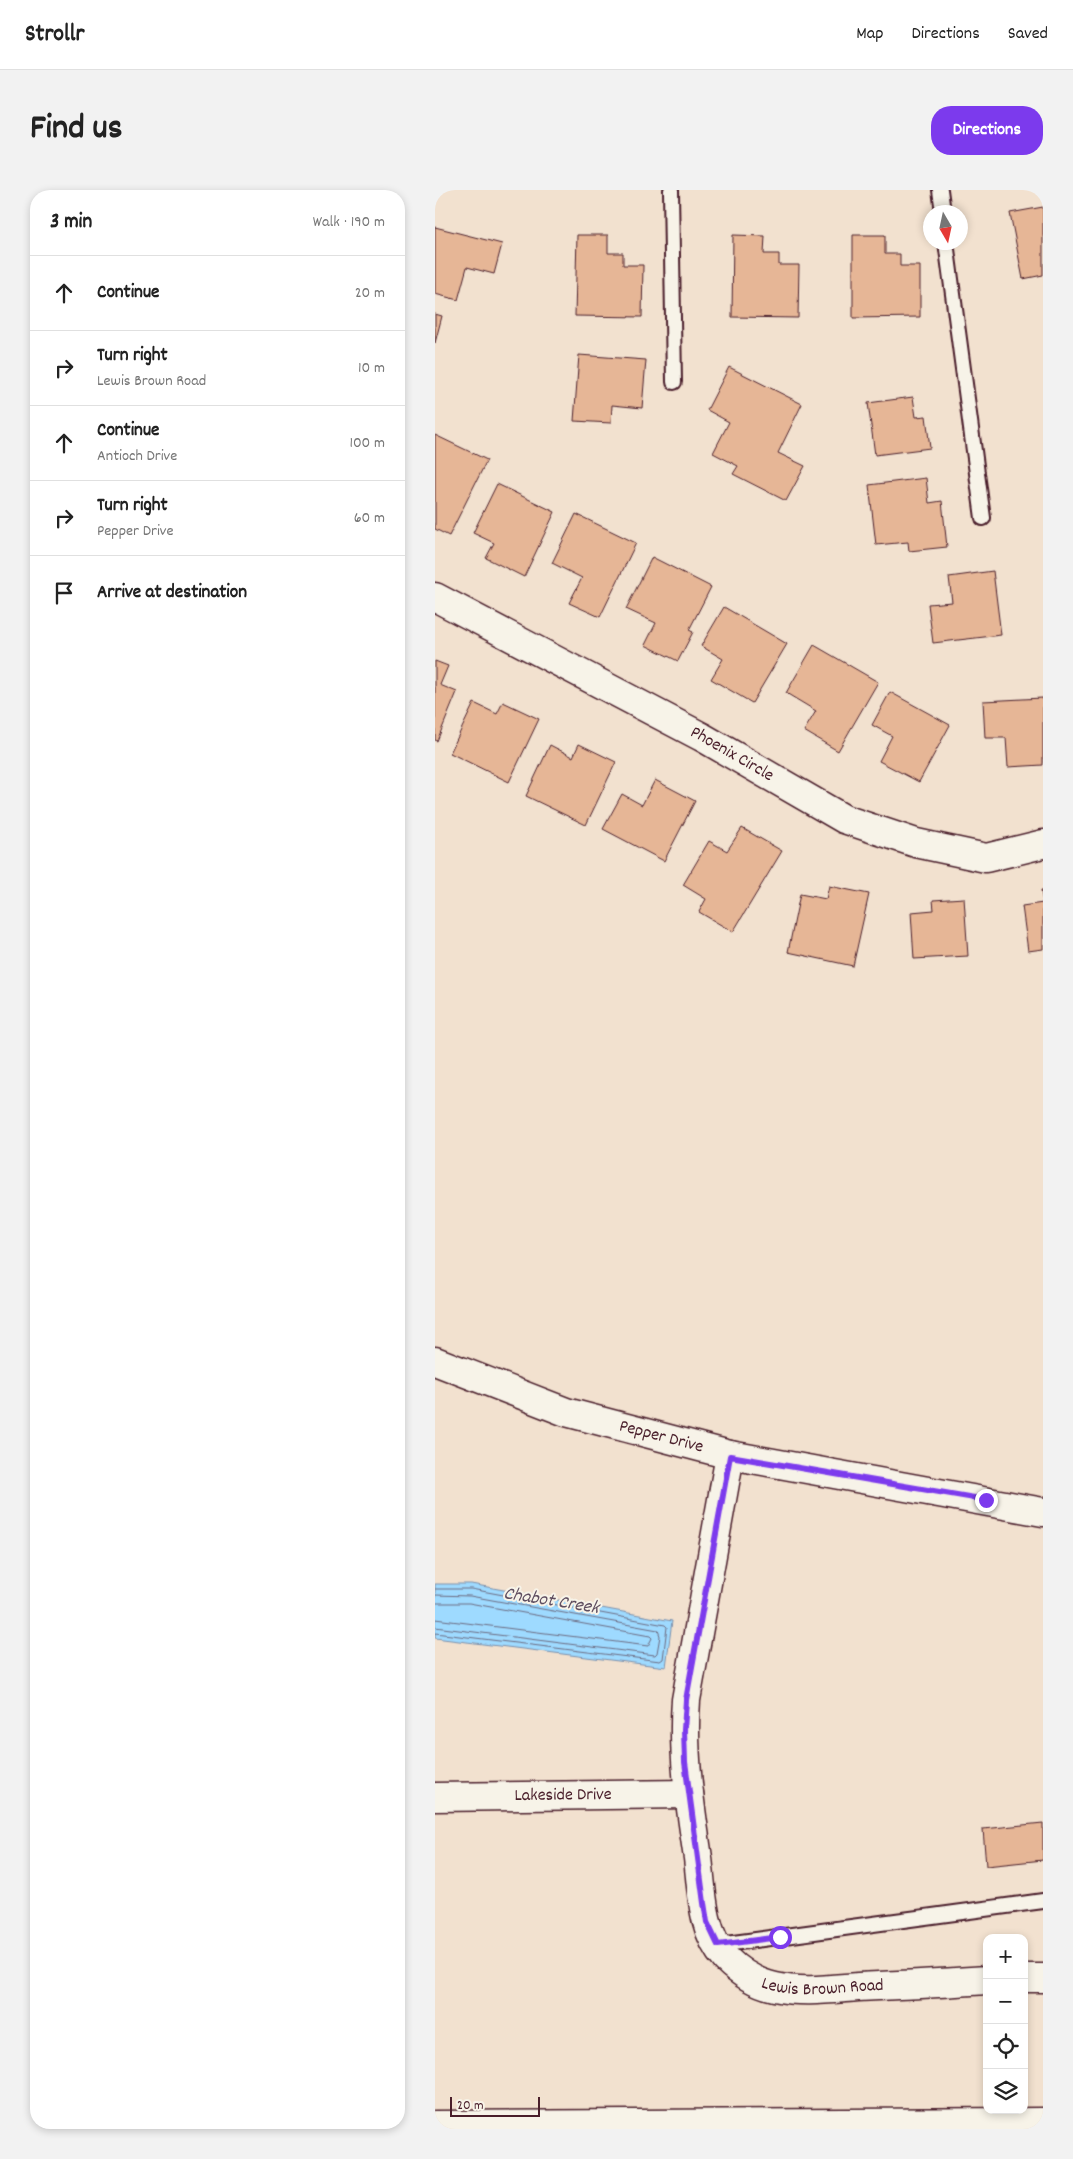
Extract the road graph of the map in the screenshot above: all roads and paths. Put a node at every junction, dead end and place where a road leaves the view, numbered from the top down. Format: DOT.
graph roads {
  1 [pos="671,190"];
  2 [pos="940,190"];
  3 [pos="942,205"];
  4 [pos="947,250"];
  5 [pos="674,382"];
  6 [pos="983,518"];
  7 [pos="435,597"];
  8 [pos="1043,844"];
  9 [pos="435,1361"];
  10 [pos="730,1456"];
  11 [pos="1043,1512"];
  12 [pos="689,1794"];
  13 [pos="435,1796"];
  14 [pos="1043,1902"];
  15 [pos="718,1945"];
  16 [pos="1028,1978"];
  17 [pos="1043,1978"];
  18 [pos="983,1980"];
  19 [pos="1043,2122"];
  20 [pos="435,2125"];
  1 -- 5 [label="lane"];
  2 -- 3 [label="lane"];
  4 -- 6 [label="lane"];
  7 -- 8 [label="main road, Phoenix Circle"];
  9 -- 10 [label="main road, Pepper Drive"];
  10 -- 11 [label="main road, Pepper Drive"];
  10 -- 12 [label="main road, Lewis Brown Road"];
  12 -- 13 [label="main road, Lakeside Drive"];
  12 -- 15 [label="main road, Lewis Brown Road"];
  14 -- 15 [label="lane"];
  15 -- 18 [label="main road, Lewis Brown Road"];
  16 -- 17 [label="main road"];
  19 -- 20 [label="main road"];
}
